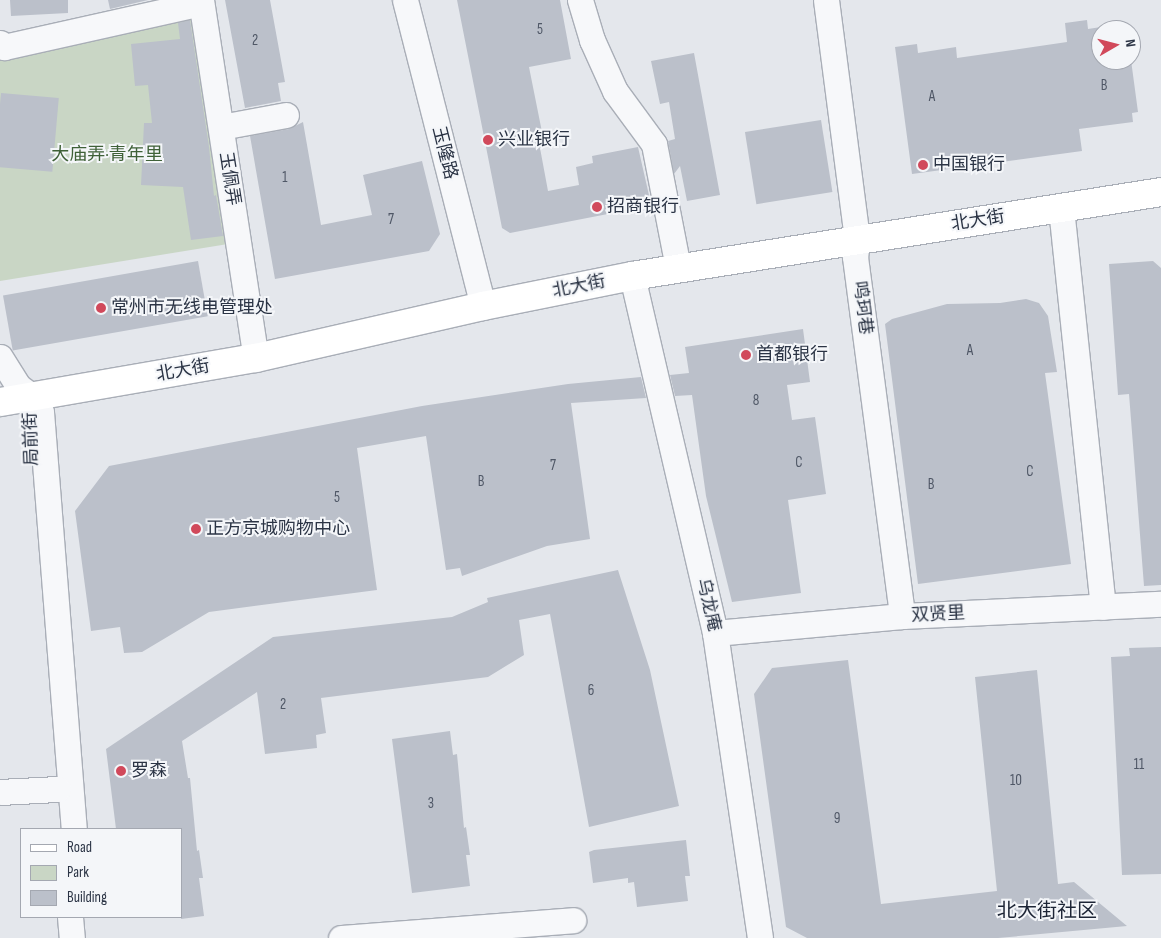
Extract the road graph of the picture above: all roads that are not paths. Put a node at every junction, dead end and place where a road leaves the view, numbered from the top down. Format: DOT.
graph roads {
  1 [pos="405,0"];
  2 [pos="580,0"];
  3 [pos="826,0"];
  4 [pos="201,1"];
  5 [pos="0,43"];
  6 [pos="286,115"];
  7 [pos="221,126"];
  8 [pos="1161,192"];
  9 [pos="1161,210"];
  10 [pos="1062,216"];
  11 [pos="856,248"];
  12 [pos="678,268"];
  13 [pos="634,284"];
  14 [pos="483,306"];
  15 [pos="0,357"];
  16 [pos="256,358"];
  17 [pos="0,402"];
  18 [pos="34,408"];
  19 [pos="0,419"];
  20 [pos="1161,604"];
  21 [pos="1103,607"];
  22 [pos="902,616"];
  23 [pos="715,633"];
  24 [pos="58,789"];
  25 [pos="0,792"];
  26 [pos="61,828"];
  27 [pos="74,828"];
  28 [pos="70,918"];
  29 [pos="82,918"];
  30 [pos="573,920"];
  31 [pos="357,937"];
  32 [pos="72,938"];
  33 [pos="84,938"];
  34 [pos="760,938"];
  1 -- 14 [label="street, 玉隆路"];
  2 -- 12 [label="street"];
  3 -- 11 [label="street, 鸣珂巷"];
  4 -- 5 [label="street"];
  4 -- 7 [label="street, 玉佩弄"];
  6 -- 7 [label="street"];
  7 -- 16 [label="street, 玉佩弄"];
  8 -- 10 [label="main road, 北大街"];
  9 -- 10 [label="main road, 北大街"];
  10 -- 11 [label="main road, 北大街"];
  10 -- 21 [label="street"];
  11 -- 12 [label="main road, 北大街"];
  11 -- 13 [label="main road, 北大街"];
  11 -- 22 [label="street, 鸣珂巷"];
  12 -- 13 [label="main road, 北大街"];
  13 -- 14 [label="main road, 北大街"];
  13 -- 18 [label="main road, 北大街"];
  13 -- 23 [label="street, 乌龙庵"];
  14 -- 16 [label="main road, 北大街"];
  15 -- 18 [label="street"];
  16 -- 18 [label="main road, 北大街"];
  17 -- 18 [label="main road, 北大街"];
  18 -- 19 [label="main road, 北大街"];
  18 -- 24 [label="street, 局前街"];
  18 -- 27 [label="street, 局前街"];
  20 -- 21 [label="street, 双贤里"];
  21 -- 22 [label="street, 双贤里"];
  22 -- 23 [label="street, 双贤里"];
  23 -- 34 [label="street, 乌龙庵"];
  24 -- 25 [label="street"];
  24 -- 26 [label="street, 局前街"];
  28 -- 32 [label="street"];
  29 -- 33 [label="street"];
  30 -- 31 [label="street"];
}
